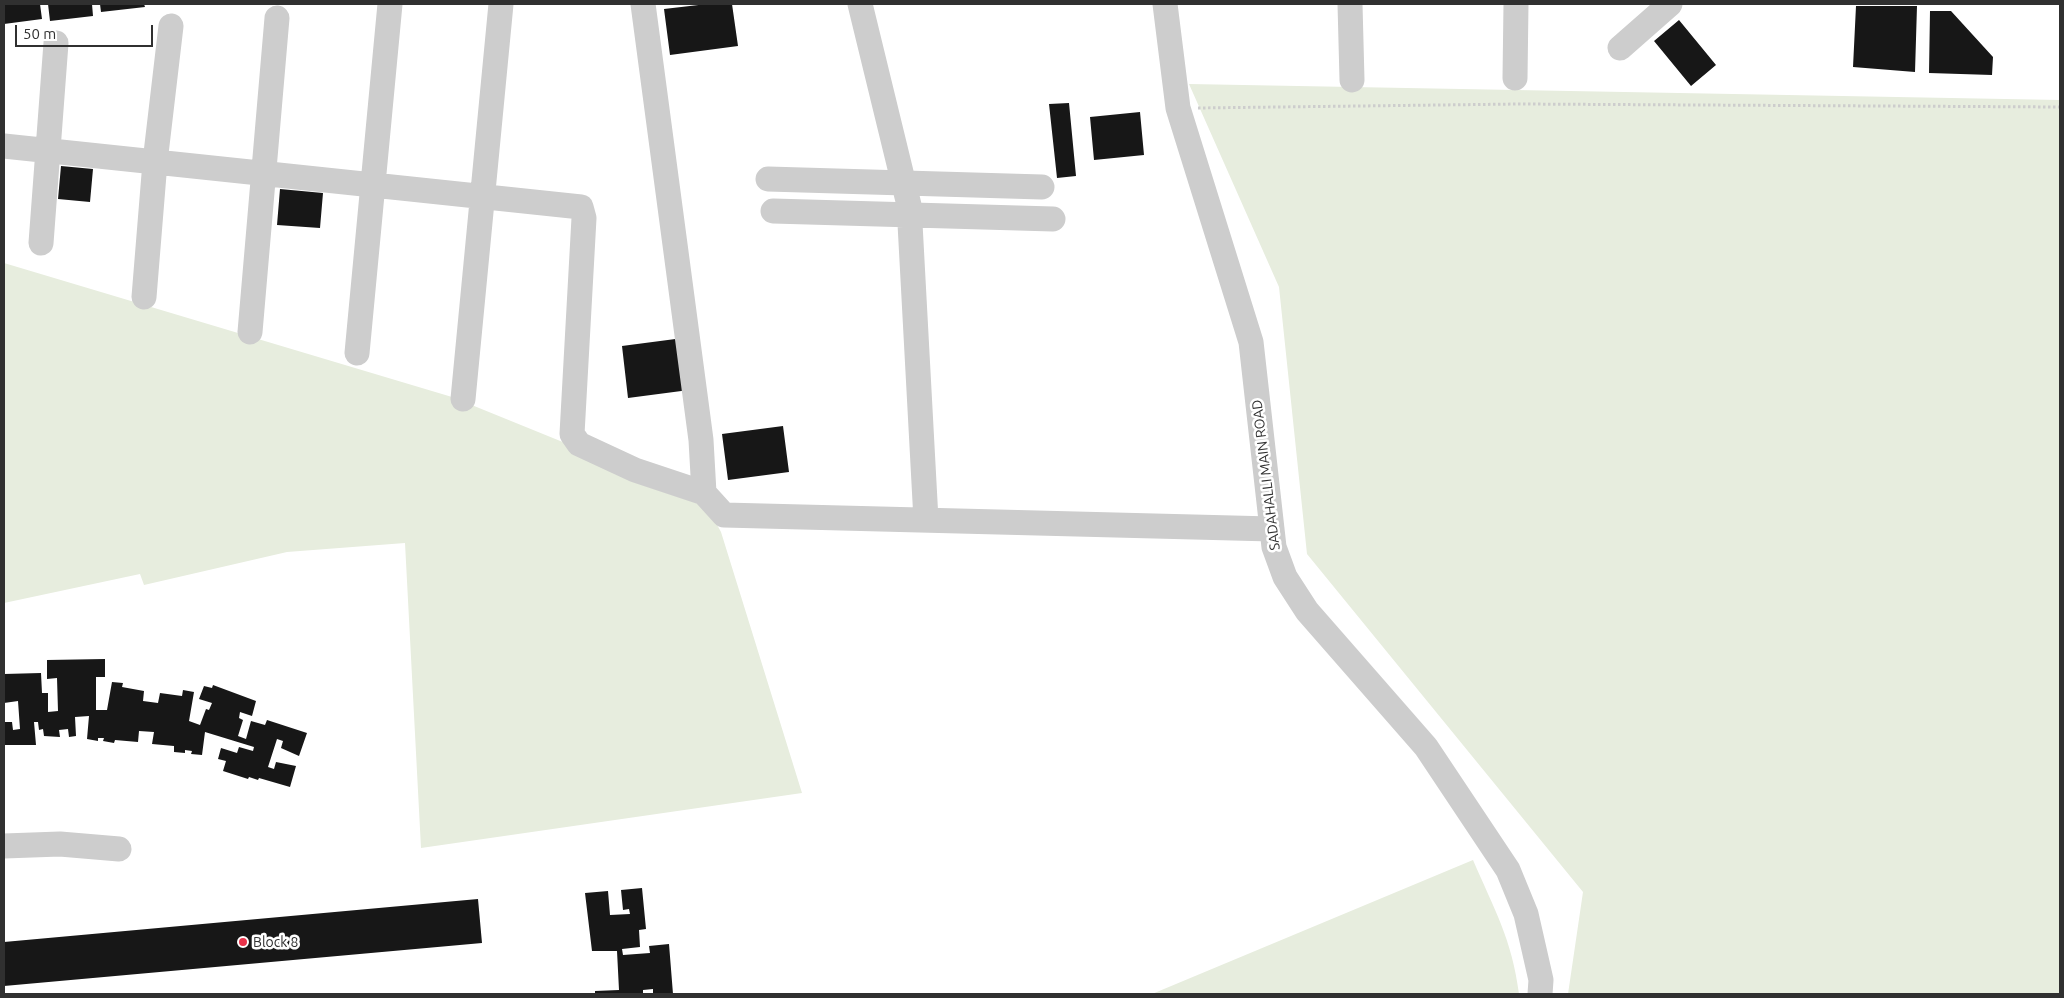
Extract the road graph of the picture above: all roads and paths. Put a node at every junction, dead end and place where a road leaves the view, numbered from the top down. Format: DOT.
graph roads {
  1 [pos="390,4"];
  2 [pos="501,4"];
  3 [pos="643,4"];
  4 [pos="860,4"];
  5 [pos="1165,4"];
  6 [pos="1350,4"];
  7 [pos="1516,4"];
  8 [pos="1670,4"];
  9 [pos="277,18"];
  10 [pos="171,26"];
  11 [pos="56,42"];
  12 [pos="1620,48"];
  13 [pos="1515,78"];
  14 [pos="1352,80"];
  15 [pos="2060,107"];
  16 [pos="1178,108"];
  17 [pos="4,146"];
  18 [pos="48,150"];
  19 [pos="155,162"];
  20 [pos="264,173"];
  21 [pos="768,179"];
  22 [pos="904,183"];
  23 [pos="372,184"];
  24 [pos="1042,187"];
  25 [pos="483,196"];
  26 [pos="773,211"];
  27 [pos="909,214"];
  28 [pos="1052,219"];
  29 [pos="41,243"];
  30 [pos="144,297"];
  31 [pos="250,332"];
  32 [pos="357,353"];
  33 [pos="463,398"];
  34 [pos="704,493"];
  35 [pos="926,520"];
  36 [pos="1272,529"];
  37 [pos="4,846"];
  38 [pos="118,849"];
  39 [pos="1540,994"];
  1 -- 23 [label="street"];
  2 -- 25 [label="street"];
  3 -- 34 [label="street"];
  4 -- 22 [label="street"];
  5 -- 16 [label="street, SADAHALLI MAIN ROAD"];
  6 -- 14 [label="street"];
  7 -- 13 [label="street"];
  8 -- 12 [label="street"];
  9 -- 20 [label="street"];
  10 -- 19 [label="street"];
  11 -- 18 [label="street"];
  15 -- 16 [label="path"];
  16 -- 36 [label="street, SADAHALLI MAIN ROAD"];
  17 -- 18 [label="street"];
  18 -- 19 [label="street"];
  18 -- 29 [label="street"];
  19 -- 20 [label="street"];
  19 -- 30 [label="street"];
  20 -- 23 [label="street"];
  20 -- 31 [label="street"];
  21 -- 22 [label="street"];
  22 -- 24 [label="street"];
  22 -- 27 [label="street"];
  23 -- 25 [label="street"];
  23 -- 32 [label="street"];
  25 -- 33 [label="street"];
  25 -- 34 [label="street"];
  26 -- 27 [label="street"];
  27 -- 28 [label="street"];
  27 -- 35 [label="street"];
  34 -- 35 [label="street"];
  35 -- 36 [label="street"];
  36 -- 39 [label="street, SADAHALLI MAIN ROAD"];
  37 -- 38 [label="street"];
}
